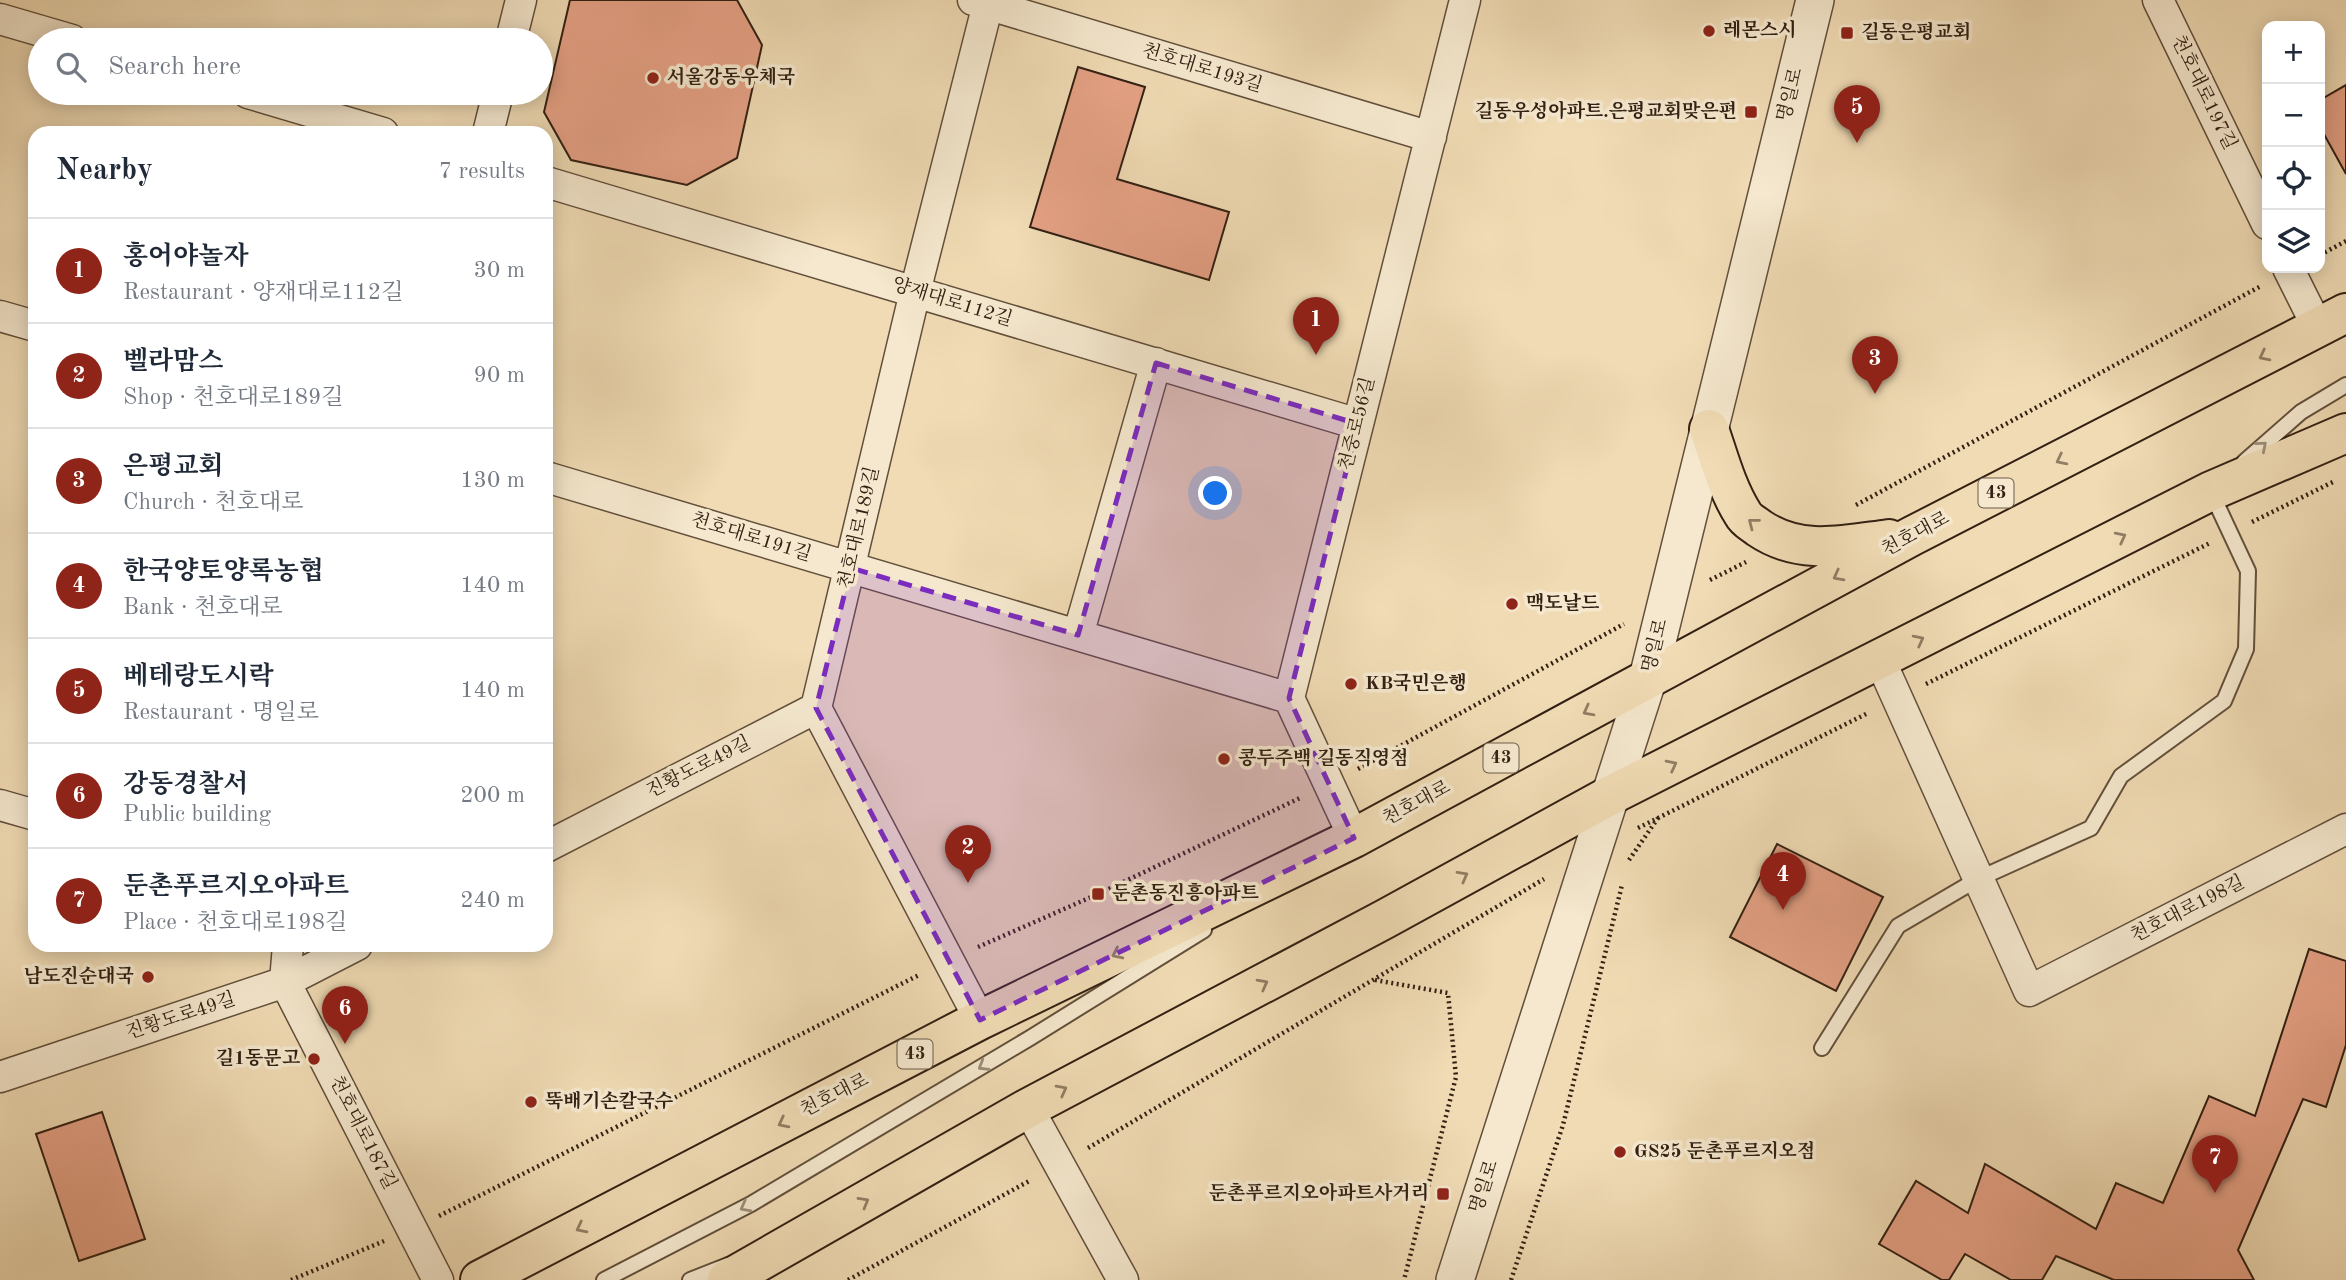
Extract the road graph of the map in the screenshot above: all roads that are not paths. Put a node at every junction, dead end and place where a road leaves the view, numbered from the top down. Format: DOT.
graph roads {
  1 [pos="521,0"];
  2 [pos="1465,0"];
  3 [pos="1815,0"];
  4 [pos="2158,0"];
  5 [pos="980,2"];
  6 [pos="0,19"];
  7 [pos="31,28"];
  8 [pos="514,28"];
  9 [pos="288,105"];
  10 [pos="495,105"];
  11 [pos="359,126"];
  12 [pos="490,126"];
  13 [pos="1431,137"];
  14 [pos="553,184"];
  15 [pos="2262,215"];
  16 [pos="2292,273"];
  17 [pos="915,292"];
  18 [pos="0,316"];
  19 [pos="2332,321"];
  20 [pos="28,324"];
  21 [pos="1156,363"];
  22 [pos="2346,385"];
  23 [pos="1358,424"];
  24 [pos="1709,429"];
  25 [pos="2346,433"];
  26 [pos="553,479"];
  27 [pos="2211,491"];
  28 [pos="1912,536"];
  29 [pos="851,568"];
  30 [pos="1078,635"];
  31 [pos="1880,660"];
  32 [pos="1648,678"];
  33 [pos="1289,698"];
  34 [pos="816,708"];
  35 [pos="1611,795"];
  36 [pos="0,805"];
  37 [pos="28,807"];
  38 [pos="2346,829"];
  39 [pos="1354,838"];
  40 [pos="553,843"];
  41 [pos="1979,879"];
  42 [pos="287,952"];
  43 [pos="343,952"];
  44 [pos="285,982"];
  45 [pos="980,1020"];
  46 [pos="1822,1048"];
  47 [pos="0,1077"];
  48 [pos="1028,1108"];
  49 [pos="805,1236"];
  50 [pos="438,1280"];
  51 [pos="480,1280"];
  52 [pos="604,1280"];
  53 [pos="690,1280"];
  54 [pos="727,1280"];
  55 [pos="1123,1280"];
  56 [pos="1455,1280"];
  1 -- 8 [label="street"];
  2 -- 13 [label="street, 천중로56길"];
  3 -- 24 [label="street, 명일로"];
  4 -- 15 [label="street, 천호대로197길"];
  5 -- 13 [label="street, 천호대로193길"];
  5 -- 17 [label="street, 천호대로189길"];
  6 -- 7 [label="street"];
  9 -- 11 [label="street"];
  10 -- 12 [label="street"];
  13 -- 23 [label="street, 천중로56길"];
  14 -- 17 [label="street, 양재대로112길"];
  16 -- 19 [label="street"];
  17 -- 21 [label="street, 양재대로112길"];
  17 -- 29 [label="street, 천호대로189길"];
  18 -- 20 [label="street"];
  19 -- 28 [label="main road, 천호대로 / 43, one-way"];
  21 -- 23 [label="street, 양재대로112길"];
  21 -- 30 [label="street"];
  27 -- 22 [label="lane, one-way"];
  23 -- 33 [label="street, 천중로56길"];
  28 -- 24 [label="main road, one-way"];
  24 -- 32 [label="street, 명일로"];
  25 -- 27 [label="main road"];
  26 -- 29 [label="street, 천호대로191길"];
  31 -- 27 [label="main road, one-way"];
  27 -- 41 [label="lane"];
  28 -- 32 [label="main road, 천호대로 / 43, one-way"];
  29 -- 30 [label="street, 천호대로191길"];
  29 -- 34 [label="street, 천호대로189길"];
  30 -- 33 [label="street, 천호대로191길"];
  35 -- 31 [label="main road, one-way"];
  31 -- 41 [label="street"];
  32 -- 35 [label="street, 명일로"];
  32 -- 39 [label="main road, 천호대로 / 43, one-way"];
  33 -- 39 [label="street"];
  34 -- 40 [label="street, 진황도로49길"];
  34 -- 45 [label="street"];
  48 -- 35 [label="main road, one-way"];
  35 -- 56 [label="street, 명일로"];
  36 -- 37 [label="street"];
  38 -- 41 [label="street, 천호대로198길"];
  39 -- 45 [label="main road, 천호대로 / 43, one-way"];
  39 -- 52 [label="lane, one-way"];
  41 -- 46 [label="lane"];
  42 -- 44 [label="street"];
  43 -- 44 [label="street, 진황도로49길"];
  44 -- 47 [label="street, 진황도로49길"];
  44 -- 50 [label="street, 천호대로187길"];
  45 -- 51 [label="main road, 천호대로 / 43, one-way"];
  49 -- 48 [label="main road, one-way"];
  48 -- 55 [label="street"];
  49 -- 53 [label="lane"];
  49 -- 54 [label="main road"];
}
